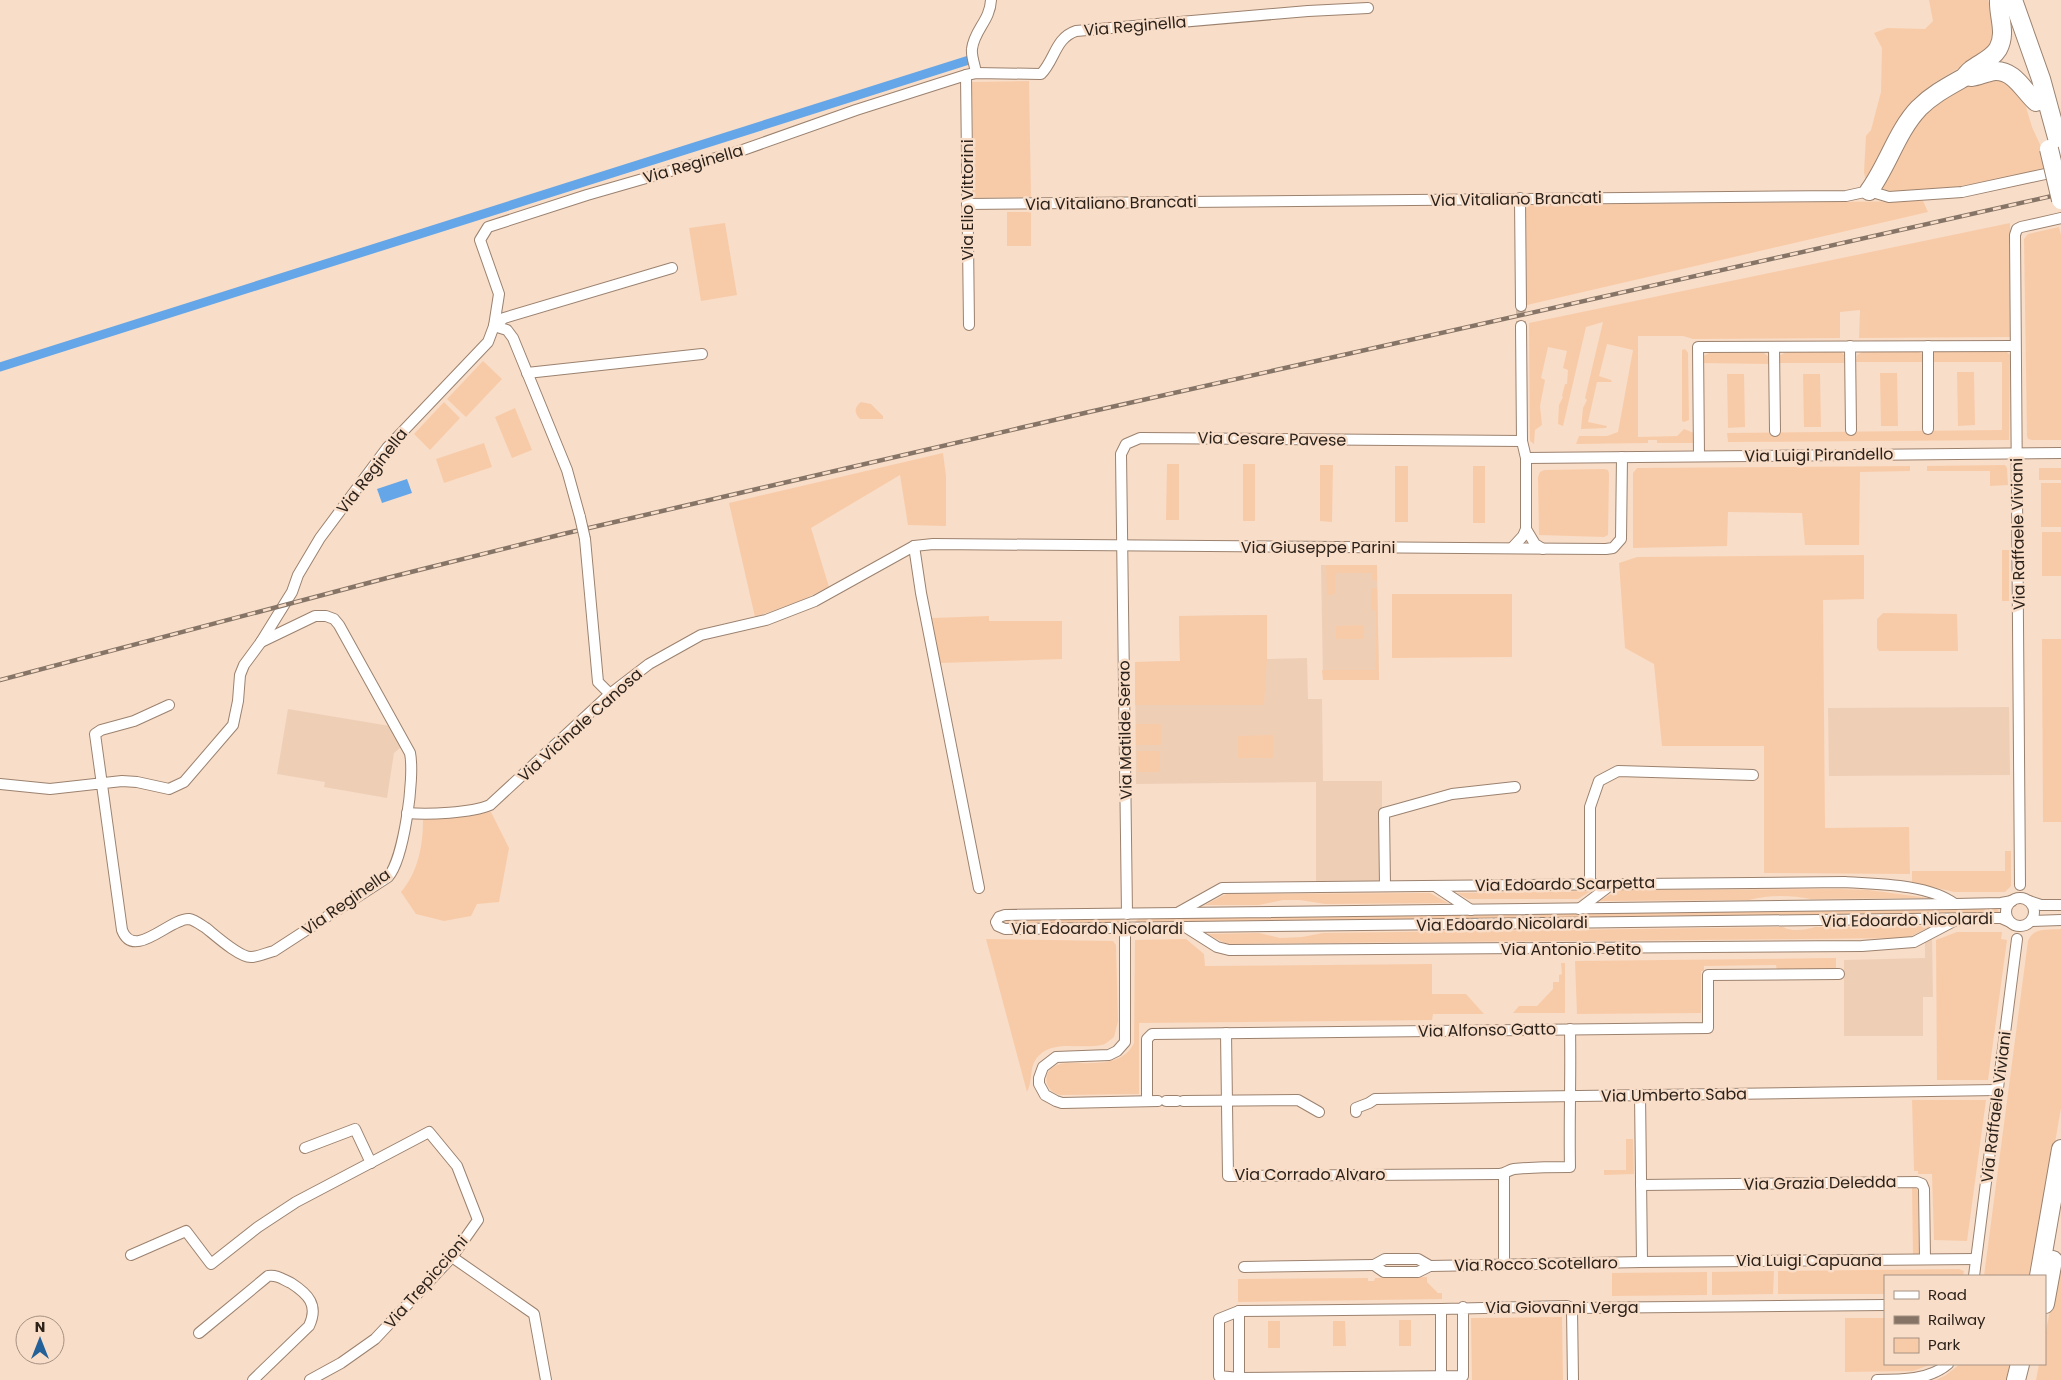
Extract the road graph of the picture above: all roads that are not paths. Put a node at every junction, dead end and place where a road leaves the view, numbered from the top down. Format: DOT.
graph roads {
  1 [pos="991,0"];
  2 [pos="2000,0"];
  3 [pos="2013,0"];
  4 [pos="1368,8"];
  5 [pos="973,71"];
  6 [pos="1965,76"];
  7 [pos="2036,102"];
  8 [pos="2057,149"];
  9 [pos="2061,171"];
  10 [pos="1869,190"];
  11 [pos="1520,198"];
  12 [pos="2061,200"];
  13 [pos="967,204"];
  14 [pos="2061,218"];
  15 [pos="672,268"];
  16 [pos="1521,306"];
  17 [pos="968,325"];
  18 [pos="494,326"];
  19 [pos="1521,326"];
  20 [pos="1850,346"];
  21 [pos="1928,346"];
  22 [pos="2015,346"];
  23 [pos="1774,347"];
  24 [pos="702,354"];
  25 [pos="527,373"];
  26 [pos="1928,429"];
  27 [pos="1851,430"];
  28 [pos="1775,431"];
  29 [pos="1522,441"];
  30 [pos="2017,453"];
  31 [pos="2061,453"];
  32 [pos="1699,456"];
  33 [pos="1622,457"];
  34 [pos="1526,458"];
  35 [pos="1526,529"];
  36 [pos="914,546"];
  37 [pos="1123,546"];
  38 [pos="1512,548"];
  39 [pos="1543,549"];
  40 [pos="262,642"];
  41 [pos="610,694"];
  42 [pos="169,705"];
  43 [pos="1753,775"];
  44 [pos="0,784"];
  45 [pos="101,784"];
  46 [pos="1515,787"];
  47 [pos="407,812"];
  48 [pos="1590,884"];
  49 [pos="1612,884"];
  50 [pos="1384,886"];
  51 [pos="1435,886"];
  52 [pos="979,888"];
  53 [pos="2020,900"];
  54 [pos="1955,904"];
  55 [pos="2061,905"];
  56 [pos="1527,909"];
  57 [pos="1579,909"];
  58 [pos="1471,910"];
  59 [pos="1177,913"];
  60 [pos="1127,914"];
  61 [pos="1955,920"];
  62 [pos="2061,920"];
  63 [pos="2020,923"];
  64 [pos="1527,924"];
  65 [pos="1125,928"];
  66 [pos="1186,928"];
  67 [pos="1839,974"];
  68 [pos="1570,1029"];
  69 [pos="1226,1033"];
  70 [pos="1998,1090"];
  71 [pos="1640,1094"];
  72 [pos="1571,1097"];
  73 [pos="1227,1100"];
  74 [pos="1147,1101"];
  75 [pos="1319,1112"];
  76 [pos="1356,1112"];
  77 [pos="305,1148"];
  78 [pos="2061,1149"];
  79 [pos="371,1163"];
  80 [pos="1504,1174"];
  81 [pos="1641,1185"];
  82 [pos="2061,1217"];
  83 [pos="131,1255"];
  84 [pos="452,1257"];
  85 [pos="1924,1259"];
  86 [pos="1976,1259"];
  87 [pos="1642,1262"];
  88 [pos="1504,1264"];
  89 [pos="1244,1267"];
  90 [pos="1974,1275"];
  91 [pos="2039,1275"];
  92 [pos="2046,1299"];
  93 [pos="1884,1305"];
  94 [pos="1463,1307"];
  95 [pos="1572,1308"];
  96 [pos="1441,1309"];
  97 [pos="1239,1311"];
  98 [pos="199,1333"];
  99 [pos="1946,1365"];
  100 [pos="2020,1365"];
  101 [pos="2032,1365"];
  102 [pos="1239,1378"];
  103 [pos="1441,1378"];
  104 [pos="253,1380"];
  105 [pos="310,1380"];
  106 [pos="546,1380"];
  107 [pos="1573,1380"];
  108 [pos="1877,1380"];
  109 [pos="2016,1380"];
  110 [pos="2028,1380"];
  1 -- 5 [label="street, Via Elio Vittorini"];
  2 -- 6 [label="highway"];
  2 -- 7 [label="highway"];
  3 -- 8 [label="highway"];
  4 -- 5 [label="street, Via Reginella"];
  5 -- 13 [label="street, Via Elio Vittorini"];
  5 -- 18 [label="street, Via Reginella"];
  6 -- 7 [label="highway"];
  6 -- 10 [label="highway"];
  7 -- 8 [label="highway"];
  8 -- 12 [label="highway, bridge"];
  9 -- 10 [label="street, Via Vitaliano Brancati"];
  10 -- 11 [label="street, Via Vitaliano Brancati"];
  11 -- 13 [label="street, Via Vitaliano Brancati"];
  11 -- 16 [label="street"];
  13 -- 17 [label="street, Via Elio Vittorini"];
  14 -- 22 [label="street, Via Raffaele Viviani"];
  15 -- 18 [label="street"];
  18 -- 25 [label="street"];
  18 -- 40 [label="street, Via Reginella"];
  19 -- 29 [label="street"];
  20 -- 21 [label="street"];
  20 -- 23 [label="street"];
  20 -- 27 [label="street"];
  21 -- 22 [label="street"];
  21 -- 26 [label="street"];
  22 -- 30 [label="street, Via Raffaele Viviani"];
  23 -- 28 [label="street"];
  23 -- 32 [label="street"];
  24 -- 25 [label="street"];
  25 -- 41 [label="street, bridge"];
  29 -- 34 [label="street"];
  29 -- 37 [label="street, Via Cesare Pavese"];
  30 -- 31 [label="street, Via Luigi Pirandello"];
  30 -- 32 [label="street, Via Luigi Pirandello"];
  30 -- 53 [label="street, Via Raffaele Viviani"];
  32 -- 33 [label="street, Via Luigi Pirandello"];
  33 -- 34 [label="street, Via Luigi Pirandello"];
  33 -- 39 [label="street, Via Giuseppe Parini"];
  34 -- 35 [label="street"];
  35 -- 38 [label="street"];
  35 -- 39 [label="street"];
  36 -- 37 [label="street, Via Giuseppe Parini"];
  36 -- 41 [label="street, Via Vicinale Canosa"];
  36 -- 52 [label="street"];
  37 -- 38 [label="street, Via Giuseppe Parini"];
  37 -- 60 [label="street, Via Matilde Serao"];
  38 -- 39 [label="street, Via Giuseppe Parini"];
  40 -- 45 [label="street, Via Reginella"];
  40 -- 47 [label="street, Via Reginella"];
  41 -- 47 [label="street, Via Vicinale Canosa"];
  42 -- 45 [label="street"];
  43 -- 48 [label="street"];
  44 -- 45 [label="street, Via Reginella"];
  45 -- 47 [label="street, Via Reginella"];
  46 -- 50 [label="street"];
  48 -- 49 [label="street, Via Edoardo Scarpetta"];
  48 -- 51 [label="street, Via Edoardo Scarpetta"];
  49 -- 54 [label="street, Via Edoardo Scarpetta"];
  49 -- 57 [label="street"];
  50 -- 51 [label="street, Via Edoardo Scarpetta"];
  50 -- 59 [label="street, Via Edoardo Scarpetta"];
  51 -- 58 [label="street"];
  53 -- 54 [label="street, Via Edoardo Nicolardi"];
  53 -- 55 [label="street, Via Edoardo Nicolardi"];
  53 -- 63 [label="street"];
  53 -- 63 [label="street"];
  54 -- 57 [label="street, Via Edoardo Nicolardi"];
  56 -- 57 [label="street, Via Edoardo Nicolardi"];
  56 -- 58 [label="street, Via Edoardo Nicolardi"];
  56 -- 64 [label="street"];
  58 -- 59 [label="street, Via Edoardo Nicolardi"];
  59 -- 60 [label="street, Via Edoardo Nicolardi"];
  60 -- 65 [label="street, Via Edoardo Nicolardi"];
  61 -- 63 [label="street, Via Edoardo Nicolardi"];
  61 -- 64 [label="street, Via Edoardo Nicolardi"];
  61 -- 66 [label="street, Via Antonio Petito"];
  62 -- 63 [label="street, Via Edoardo Nicolardi"];
  63 -- 70 [label="street, Via Raffaele Viviani"];
  64 -- 66 [label="street, Via Edoardo Nicolardi"];
  65 -- 66 [label="street, Via Edoardo Nicolardi"];
  65 -- 74 [label="street"];
  67 -- 68 [label="street, Via Alfonso Gatto"];
  68 -- 69 [label="street, Via Alfonso Gatto"];
  68 -- 72 [label="street"];
  69 -- 73 [label="street, Via Corrado Alvaro"];
  69 -- 74 [label="street, Via Alfonso Gatto"];
  70 -- 71 [label="street, Via Umberto Saba"];
  70 -- 86 [label="street, Via Raffaele Viviani"];
  71 -- 72 [label="street, Via Umberto Saba"];
  71 -- 81 [label="street"];
  72 -- 76 [label="street, Via Umberto Saba"];
  72 -- 80 [label="street, Via Corrado Alvaro"];
  73 -- 74 [label="street"];
  73 -- 75 [label="street"];
  73 -- 80 [label="street, Via Corrado Alvaro"];
  77 -- 79 [label="street"];
  78 -- 91 [label="highway"];
  79 -- 83 [label="street, Via Trepiccioni"];
  79 -- 84 [label="street, Via Trepiccioni"];
  80 -- 88 [label="street"];
  81 -- 85 [label="street, Via Grazia Deledda"];
  81 -- 87 [label="street"];
  82 -- 92 [label="highway"];
  84 -- 105 [label="street, Via Trepiccioni"];
  84 -- 106 [label="street"];
  85 -- 86 [label="street, Via Luigi Capuana"];
  85 -- 87 [label="street, Via Luigi Capuana"];
  86 -- 90 [label="street, Via Raffaele Viviani"];
  87 -- 88 [label="street, Via Rocco Scotellaro"];
  88 -- 89 [label="street, Via Rocco Scotellaro"];
  93 -- 95 [label="street, Via Giovanni Verga"];
  94 -- 95 [label="street, Via Giovanni Verga"];
  94 -- 96 [label="street, Via Giovanni Verga"];
  94 -- 103 [label="street"];
  95 -- 107 [label="street"];
  96 -- 97 [label="street, Via Giovanni Verga"];
  96 -- 103 [label="street"];
  97 -- 102 [label="street"];
  97 -- 102 [label="street"];
  98 -- 104 [label="street"];
  99 -- 108 [label="street"];
  100 -- 109 [label="highway"];
  101 -- 110 [label="highway"];
  102 -- 103 [label="street"];
}
